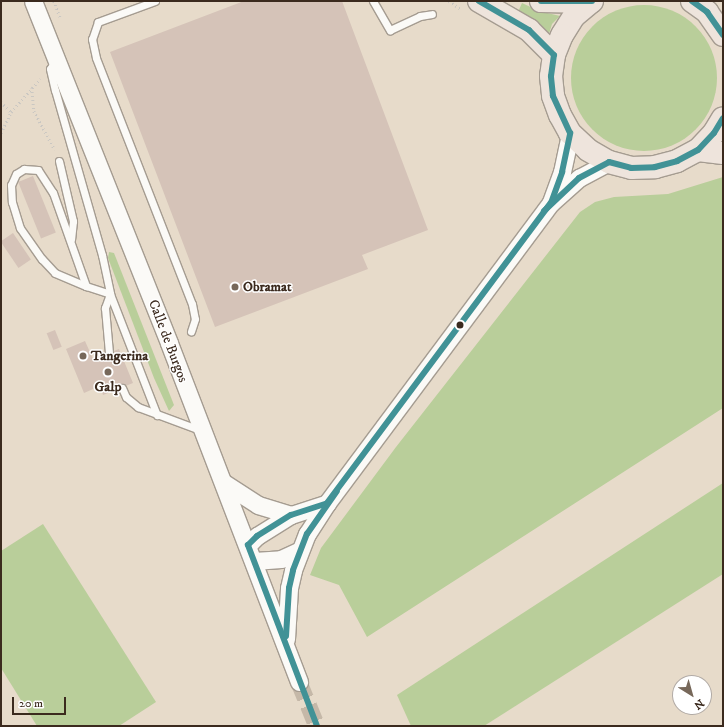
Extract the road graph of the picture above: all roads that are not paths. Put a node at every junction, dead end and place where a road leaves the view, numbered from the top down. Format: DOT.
graph roads {
  1 [pos="33,1"];
  2 [pos="155,1"];
  3 [pos="373,1"];
  4 [pos="541,1"];
  5 [pos="592,1"];
  6 [pos="692,1"];
  7 [pos="471,6"];
  8 [pos="432,14"];
  9 [pos="723,35"];
  10 [pos="554,55"];
  11 [pos="53,65"];
  12 [pos="723,118"];
  13 [pos="570,133"];
  14 [pos="698,150"];
  15 [pos="723,153"];
  16 [pos="59,161"];
  17 [pos="609,162"];
  18 [pos="551,203"];
  19 [pos="71,240"];
  20 [pos="86,286"];
  21 [pos="110,294"];
  22 [pos="191,331"];
  23 [pos="109,353"];
  24 [pos="122,388"];
  25 [pos="158,415"];
  26 [pos="203,431"];
  27 [pos="224,483"];
  28 [pos="327,503"];
  29 [pos="291,515"];
  30 [pos="248,545"];
  31 [pos="300,550"];
  32 [pos="254,562"];
  33 [pos="286,646"];
  34 [pos="299,682"];
  1 -- 11 [label="street, Calle de Burgos"];
  2 -- 22 [label="lane"];
  3 -- 8 [label="lane"];
  4 -- 5 [label="main road"];
  5 -- 10 [label="main road"];
  6 -- 9 [label="main road"];
  7 -- 10 [label="main road"];
  10 -- 13 [label="main road"];
  11 -- 21 [label="lane"];
  11 -- 26 [label="street, Calle de Burgos"];
  12 -- 14 [label="main road"];
  13 -- 17 [label="main road"];
  13 -- 18 [label="street"];
  14 -- 15 [label="main road"];
  14 -- 17 [label="main road"];
  16 -- 19 [label="lane"];
  17 -- 18 [label="street"];
  18 -- 28 [label="street"];
  19 -- 20 [label="lane"];
  19 -- 20 [label="lane"];
  20 -- 21 [label="lane"];
  21 -- 23 [label="lane"];
  21 -- 25 [label="lane"];
  24 -- 25 [label="lane"];
  25 -- 26 [label="lane"];
  26 -- 27 [label="street, Calle de Burgos"];
  27 -- 29 [label="street"];
  27 -- 30 [label="street, Calle de Burgos"];
  28 -- 29 [label="street"];
  28 -- 31 [label="street"];
  29 -- 30 [label="street"];
  30 -- 32 [label="street, Calle de Burgos"];
  31 -- 32 [label="street"];
  31 -- 33 [label="street"];
  32 -- 33 [label="street, Calle de Burgos"];
  33 -- 34 [label="street, Calle de Burgos"];
}
